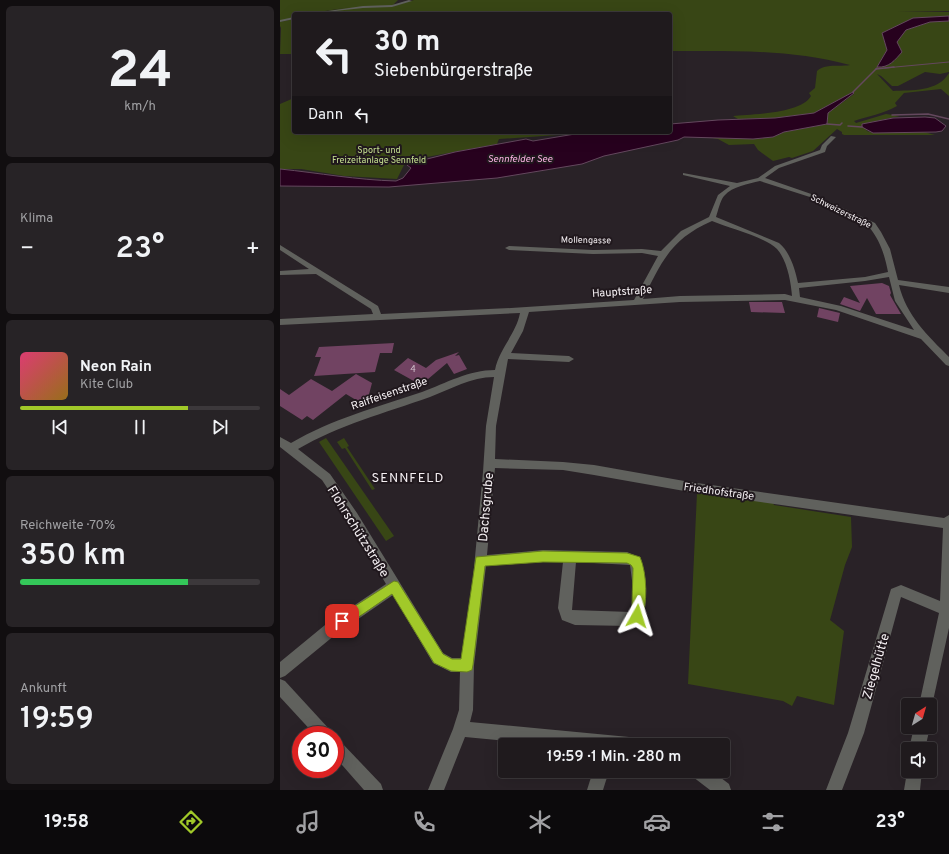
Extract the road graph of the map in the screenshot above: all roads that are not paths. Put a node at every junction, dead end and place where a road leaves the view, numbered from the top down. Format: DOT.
graph roads {
  1 [pos="410,1"];
  2 [pos="324,12"];
  3 [pos="292,18"];
  4 [pos="280,21"];
  5 [pos="833,137"];
  6 [pos="685,174"];
  7 [pos="760,179"];
  8 [pos="716,182"];
  9 [pos="736,185"];
  10 [pos="720,196"];
  11 [pos="712,218"];
  12 [pos="280,247"];
  13 [pos="509,248"];
  14 [pos="663,254"];
  15 [pos="317,271"];
  16 [pos="280,273"];
  17 [pos="894,278"];
  18 [pos="796,286"];
  19 [pos="949,290"];
  20 [pos="796,298"];
  21 [pos="637,302"];
  22 [pos="525,310"];
  23 [pos="376,318"];
  24 [pos="280,322"];
  25 [pos="924,337"];
  26 [pos="504,356"];
  27 [pos="569,359"];
  28 [pos="949,363"];
  29 [pos="499,373"];
  30 [pos="280,441"];
  31 [pos="290,448"];
  32 [pos="489,463"];
  33 [pos="949,520"];
  34 [pos="949,524"];
  35 [pos="570,557"];
  36 [pos="480,561"];
  37 [pos="394,586"];
  38 [pos="946,610"];
  39 [pos="467,665"];
  40 [pos="280,671"];
  41 [pos="280,686"];
  42 [pos="927,698"];
  43 [pos="317,726"];
  44 [pos="461,729"];
  45 [pos="548,738"];
  46 [pos="344,756"];
  47 [pos="599,778"];
  48 [pos="708,778"];
  49 [pos="913,778"];
  50 [pos="375,790"];
  51 [pos="436,790"];
  52 [pos="595,790"];
  53 [pos="723,790"];
  54 [pos="834,790"];
  55 [pos="912,790"];
  1 -- 2 [label="street"];
  3 -- 4 [label="street"];
  5 -- 7 [label="street"];
  6 -- 8 [label="street"];
  7 -- 9 [label="street"];
  7 -- 17 [label="street, Schweizerstraße"];
  8 -- 9 [label="street"];
  8 -- 10 [label="street"];
  9 -- 10 [label="street"];
  10 -- 11 [label="street"];
  11 -- 14 [label="street"];
  11 -- 18 [label="street"];
  12 -- 15 [label="street"];
  13 -- 14 [label="street, Mollengasse"];
  14 -- 21 [label="street"];
  15 -- 16 [label="street"];
  15 -- 23 [label="street"];
  17 -- 18 [label="street"];
  17 -- 19 [label="street"];
  17 -- 25 [label="street, Schweizerstraße"];
  18 -- 20 [label="street"];
  20 -- 21 [label="street, Hauptstraße"];
  20 -- 25 [label="street, Hauptstraße"];
  21 -- 22 [label="street, Hauptstraße"];
  22 -- 23 [label="street, Hauptstraße"];
  22 -- 26 [label="street, Dachsgrube"];
  23 -- 24 [label="street, Hauptstraße"];
  25 -- 28 [label="street, Hauptstraße"];
  26 -- 27 [label="street"];
  26 -- 29 [label="street, Dachsgrube"];
  29 -- 31 [label="street, Raiffeisenstraße"];
  29 -- 32 [label="street, Dachsgrube"];
  30 -- 31 [label="street, Flohrschützstraße"];
  31 -- 37 [label="street, Flohrschützstraße"];
  32 -- 34 [label="street, Friedhofstraße"];
  32 -- 36 [label="street, Dachsgrube"];
  33 -- 34 [label="street"];
  34 -- 38 [label="street"];
  35 -- 35 [label="street"];
  35 -- 36 [label="street"];
  36 -- 39 [label="street, Dachsgrube"];
  37 -- 39 [label="street, Flohrschützstraße"];
  37 -- 40 [label="street"];
  38 -- 42 [label="street"];
  38 -- 54 [label="street, Ziegelhütte"];
  39 -- 44 [label="street, Dachsgrube"];
  41 -- 43 [label="street"];
  44 -- 45 [label="street"];
  44 -- 51 [label="street, Dachsgrube"];
  46 -- 50 [label="street"];
  47 -- 52 [label="street"];
  48 -- 53 [label="street"];
  49 -- 55 [label="street"];
}
